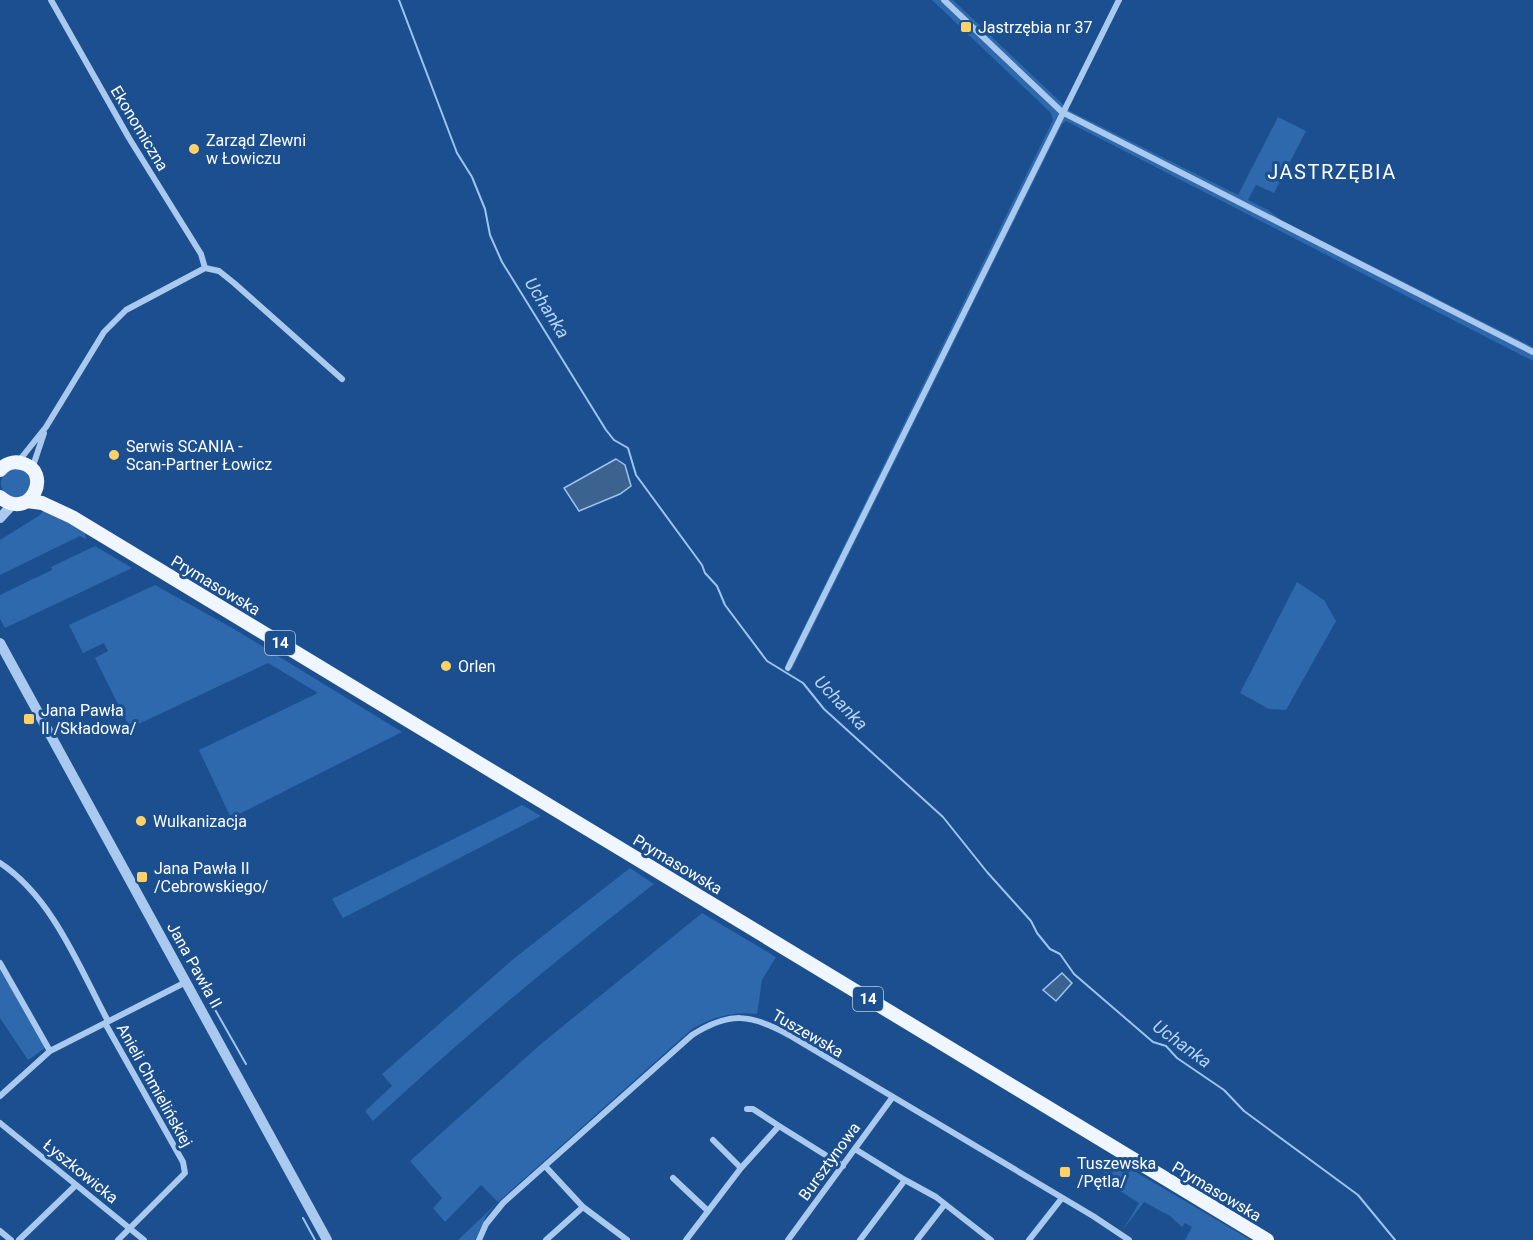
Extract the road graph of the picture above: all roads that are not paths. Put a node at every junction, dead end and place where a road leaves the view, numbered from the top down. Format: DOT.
graph roads {
  1 [pos="51,0"];
  2 [pos="944,0"];
  3 [pos="1119,0"];
  4 [pos="1062,112"];
  5 [pos="205,268"];
  6 [pos="1533,352"];
  7 [pos="342,379"];
  8 [pos="46,427"];
  9 [pos="18,462"];
  10 [pos="1,467"];
  11 [pos="32,469"];
  12 [pos="37,483"];
  13 [pos="0,497"];
  14 [pos="27,501"];
  15 [pos="13,504"];
  16 [pos="72,517"];
  17 [pos="0,518"];
  18 [pos="0,643"];
  19 [pos="788,668"];
  20 [pos="0,863"];
  21 [pos="0,963"];
  22 [pos="186,982"];
  23 [pos="106,1022"];
  24 [pos="50,1052"];
  25 [pos="0,1096"];
  26 [pos="892,1098"];
  27 [pos="747,1109"];
  28 [pos="0,1123"];
  29 [pos="779,1126"];
  30 [pos="713,1140"];
  31 [pos="858,1150"];
  32 [pos="545,1166"];
  33 [pos="843,1166"];
  34 [pos="741,1168"];
  35 [pos="673,1178"];
  36 [pos="905,1180"];
  37 [pos="76,1185"];
  38 [pos="1062,1198"];
  39 [pos="945,1204"];
  40 [pos="583,1207"];
  41 [pos="708,1210"];
  42 [pos="130,1229"];
  43 [pos="0,1231"];
  44 [pos="11,1240"];
  45 [pos="19,1240"];
  46 [pos="118,1240"];
  47 [pos="144,1240"];
  48 [pos="327,1240"];
  49 [pos="479,1240"];
  50 [pos="546,1240"];
  51 [pos="627,1240"];
  52 [pos="686,1240"];
  53 [pos="788,1240"];
  54 [pos="860,1240"];
  55 [pos="916,1240"];
  56 [pos="991,1240"];
  57 [pos="1029,1240"];
  58 [pos="1129,1240"];
  59 [pos="1267,1240"];
  1 -- 5 [label="street, Ekonomiczna"];
  2 -- 4 [label="street"];
  3 -- 4 [label="street"];
  4 -- 6 [label="street"];
  4 -- 19 [label="street"];
  5 -- 7 [label="street"];
  5 -- 8 [label="street"];
  8 -- 9 [label="street"];
  8 -- 11 [label="street"];
  9 -- 10 [label="main road"];
  9 -- 11 [label="main road"];
  11 -- 12 [label="main road, 14"];
  12 -- 14 [label="main road"];
  12 -- 16 [label="main road, Prymasowska / 14"];
  13 -- 15 [label="main road"];
  14 -- 15 [label="main road, 14"];
  14 -- 16 [label="main road, Prymasowska / 14"];
  15 -- 17 [label="street"];
  16 -- 59 [label="main road, Prymasowska / 14"];
  18 -- 22 [label="street, Jana Pawła II"];
  20 -- 23 [label="street, Anieli Chmielińskiej"];
  21 -- 24 [label="street"];
  22 -- 23 [label="street"];
  22 -- 48 [label="street, Jana Pawła II"];
  23 -- 24 [label="street"];
  23 -- 42 [label="street, Anieli Chmielińskiej"];
  24 -- 25 [label="street"];
  26 -- 31 [label="street, Bursztynowa"];
  26 -- 32 [label="street, Tuszewska"];
  26 -- 38 [label="street, Tuszewska"];
  27 -- 29 [label="street"];
  28 -- 37 [label="street, Łyszkowicka"];
  29 -- 33 [label="street"];
  29 -- 34 [label="street"];
  30 -- 34 [label="street"];
  31 -- 33 [label="street, Bursztynowa"];
  31 -- 36 [label="street"];
  32 -- 40 [label="street"];
  32 -- 49 [label="street, Tuszewska"];
  33 -- 53 [label="street, Bursztynowa"];
  34 -- 41 [label="street"];
  35 -- 41 [label="street"];
  36 -- 39 [label="street"];
  36 -- 54 [label="street"];
  37 -- 42 [label="street, Łyszkowicka"];
  37 -- 45 [label="street"];
  38 -- 57 [label="street"];
  38 -- 58 [label="street, Tuszewska"];
  39 -- 55 [label="street"];
  39 -- 56 [label="street"];
  40 -- 50 [label="street"];
  40 -- 51 [label="street"];
  41 -- 52 [label="street"];
  42 -- 46 [label="street, Anieli Chmielińskiej"];
  42 -- 47 [label="street, Łyszkowicka"];
  43 -- 44 [label="street"];
}
